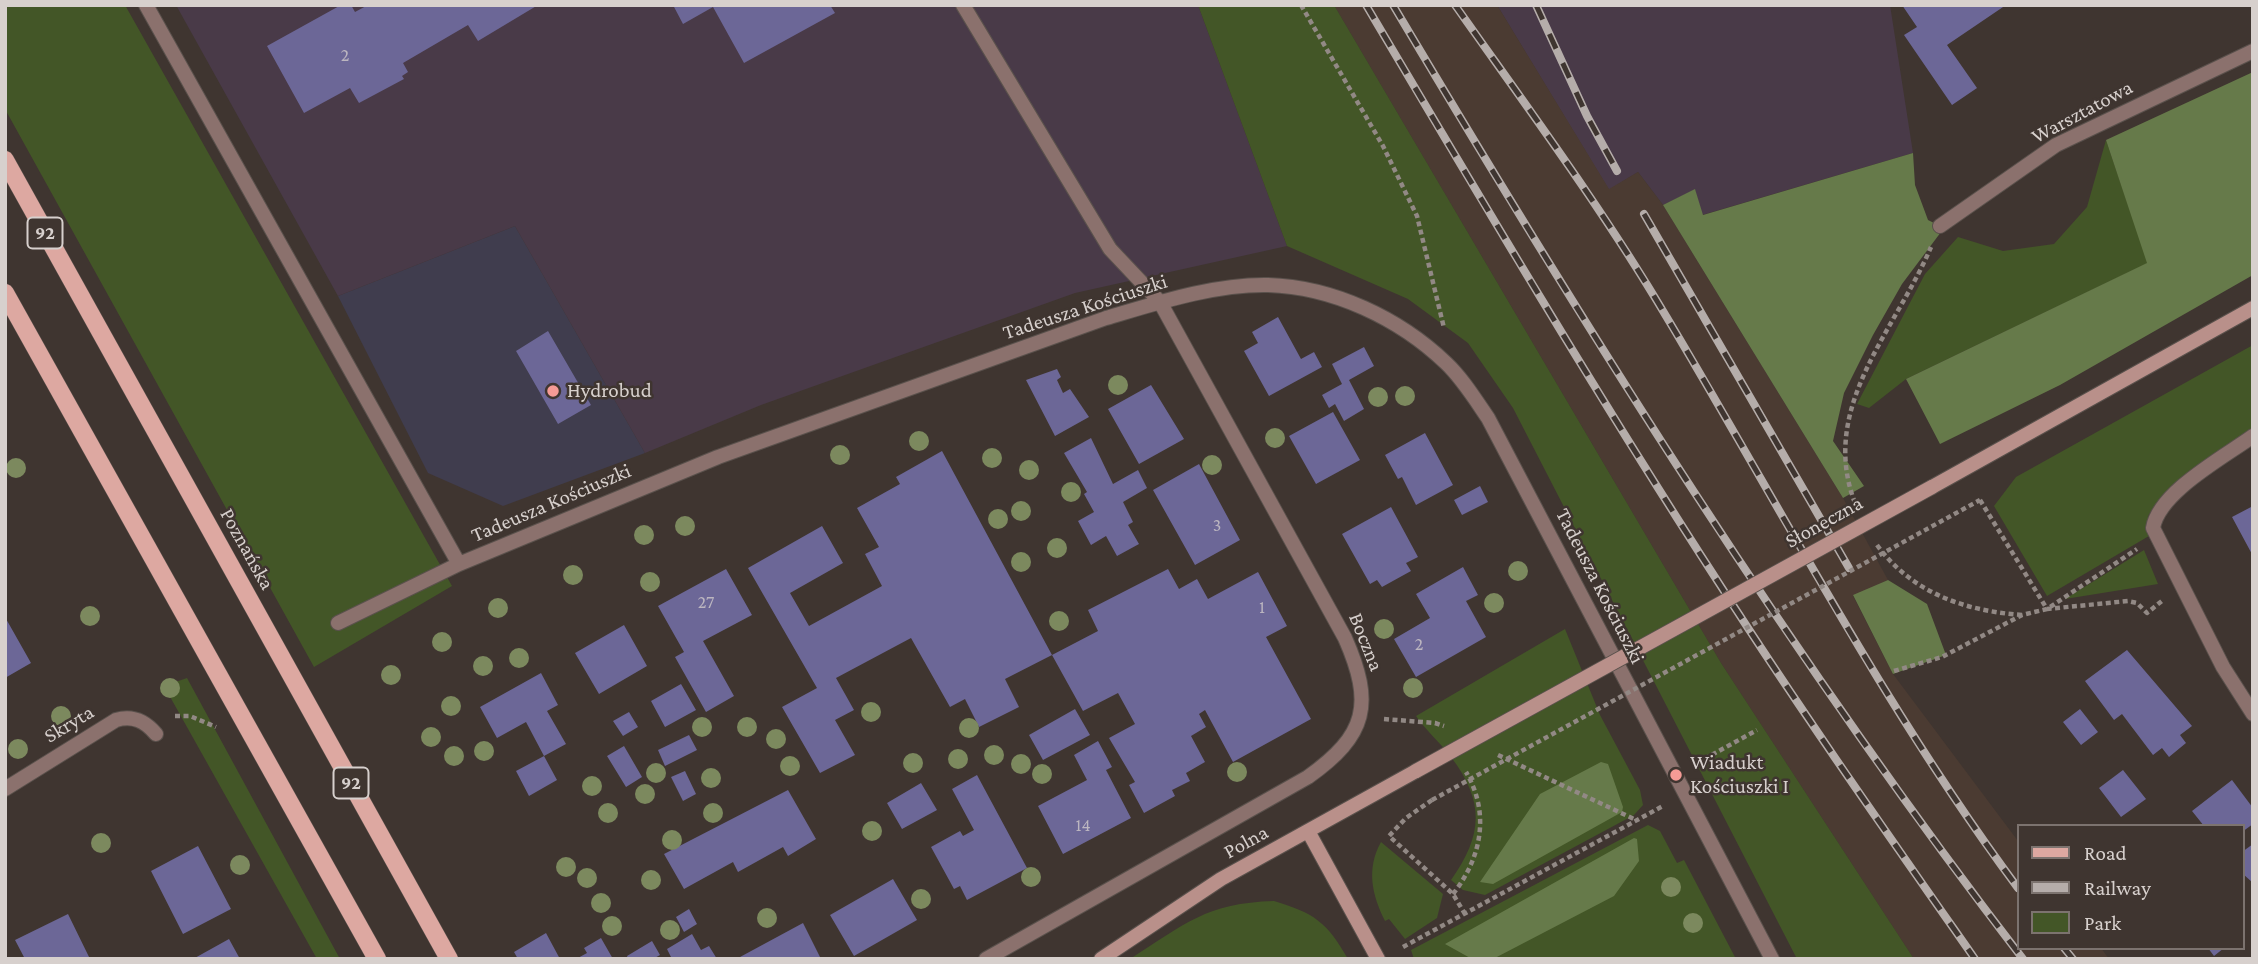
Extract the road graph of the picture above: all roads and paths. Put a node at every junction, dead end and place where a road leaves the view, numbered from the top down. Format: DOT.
graph roads {
  1 [pos="146,5"];
  2 [pos="963,5"];
  3 [pos="1301,5"];
  4 [pos="2253,51"];
  5 [pos="5,160"];
  6 [pos="1940,226"];
  7 [pos="5,293"];
  8 [pos="1160,302"];
  9 [pos="2253,308"];
  10 [pos="1447,363"];
  11 [pos="2253,436"];
  12 [pos="1858,512"];
  13 [pos="2155,537"];
  14 [pos="1872,538"];
  15 [pos="459,565"];
  16 [pos="2180,586"];
  17 [pos="2047,609"];
  18 [pos="2022,615"];
  19 [pos="338,623"];
  20 [pos="1894,671"];
  21 [pos="2253,714"];
  22 [pos="1380,718"];
  23 [pos="151,729"];
  24 [pos="220,729"];
  25 [pos="1757,730"];
  26 [pos="1456,731"];
  27 [pos="1496,754"];
  28 [pos="1416,771"];
  29 [pos="1676,775"];
  30 [pos="1474,787"];
  31 [pos="5,789"];
  32 [pos="1663,806"];
  33 [pos="1636,820"];
  34 [pos="1308,831"];
  35 [pos="1453,894"];
  36 [pos="1465,914"];
  37 [pos="1403,947"];
  38 [pos="377,959"];
  39 [pos="449,959"];
  40 [pos="986,959"];
  41 [pos="1101,959"];
  42 [pos="1378,959"];
  43 [pos="1772,959"];
  1 -- 15 [label="street"];
  2 -- 8 [label="street, Boczna"];
  3 -- 10 [label="path"];
  4 -- 6 [label="street, Warsztatowa"];
  5 -- 39 [label="main road, Poznańska / 92"];
  6 -- 12 [label="path"];
  7 -- 38 [label="main road"];
  8 -- 10 [label="street, Tadeusza Kościuszki"];
  8 -- 15 [label="street, Tadeusza Kościuszki"];
  8 -- 40 [label="street, Boczna"];
  9 -- 28 [label="street, Słoneczna, bridge"];
  10 -- 29 [label="street, Tadeusza Kościuszki"];
  11 -- 13 [label="street"];
  13 -- 16 [label="street"];
  13 -- 17 [label="path"];
  14 -- 18 [label="path"];
  15 -- 19 [label="street, Tadeusza Kościuszki"];
  16 -- 17 [label="path"];
  16 -- 21 [label="street"];
  17 -- 18 [label="path"];
  17 -- 35 [label="path, bridge"];
  18 -- 20 [label="path"];
  22 -- 26 [label="path"];
  23 -- 24 [label="path"];
  23 -- 31 [label="street, Skryta"];
  25 -- 29 [label="path"];
  27 -- 33 [label="path"];
  28 -- 34 [label="street, Polna"];
  29 -- 43 [label="street, Tadeusza Kościuszki"];
  30 -- 35 [label="path"];
  32 -- 33 [label="path"];
  33 -- 36 [label="path"];
  34 -- 41 [label="street, Polna"];
  34 -- 42 [label="street"];
  35 -- 36 [label="path"];
  36 -- 37 [label="path"];
}
